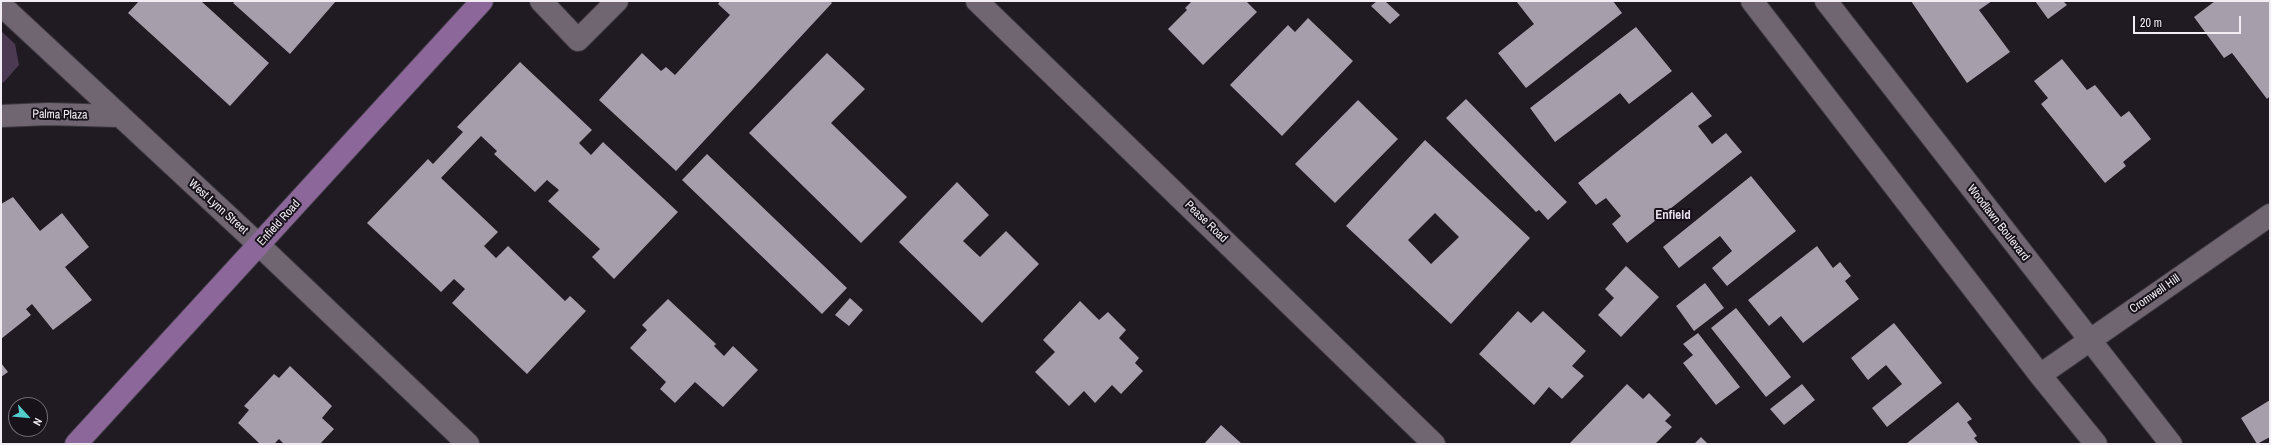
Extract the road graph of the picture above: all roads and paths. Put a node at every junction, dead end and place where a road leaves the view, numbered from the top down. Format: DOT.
graph roads {
  1 [pos="482,1"];
  2 [pos="541,1"];
  3 [pos="617,1"];
  4 [pos="977,1"];
  5 [pos="1752,1"];
  6 [pos="1826,1"];
  7 [pos="1,5"];
  8 [pos="1,116"];
  9 [pos="119,116"];
  10 [pos="2270,215"];
  11 [pos="259,245"];
  12 [pos="2089,340"];
  13 [pos="2040,375"];
  14 [pos="76,444"];
  15 [pos="468,444"];
  16 [pos="1434,444"];
  17 [pos="2096,444"];
  18 [pos="2170,444"];
  1 -- 11 [label="main road, Enfield Road"];
  2 -- 3 [label="street"];
  4 -- 16 [label="street, Pease Road"];
  5 -- 13 [label="street"];
  6 -- 12 [label="street, Woodlawn Boulevard"];
  7 -- 9 [label="street, West Lynn Street"];
  8 -- 9 [label="street, Palma Plaza"];
  9 -- 11 [label="street, West Lynn Street"];
  10 -- 12 [label="street, Cromwell Hill"];
  11 -- 14 [label="main road, Enfield Road"];
  11 -- 15 [label="street, West Lynn Street"];
  12 -- 13 [label="street, Cromwell Hill"];
  12 -- 18 [label="street, Woodlawn Boulevard"];
  13 -- 17 [label="street"];
}
